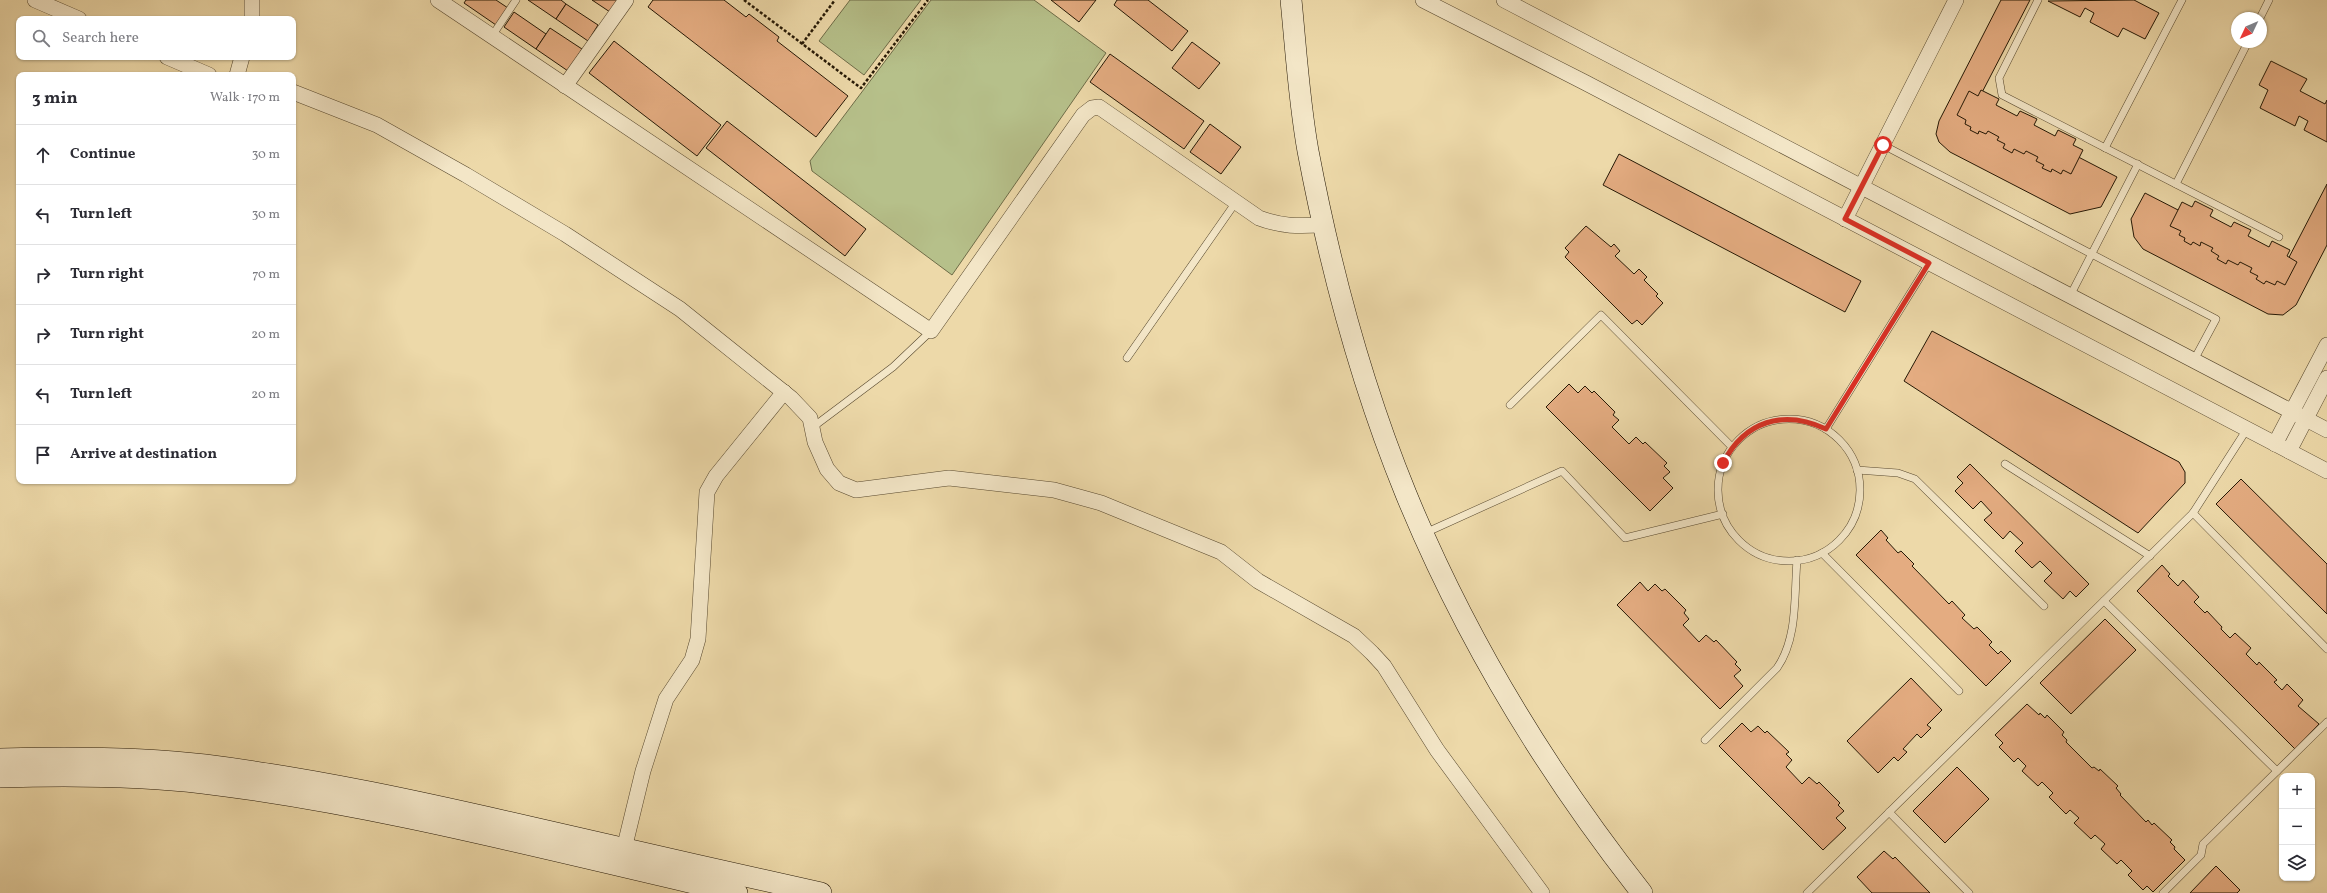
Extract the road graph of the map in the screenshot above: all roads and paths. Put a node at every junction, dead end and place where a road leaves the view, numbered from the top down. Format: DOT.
graph roads {
  1 [pos="36,0"];
  2 [pos="252,0"];
  3 [pos="438,0"];
  4 [pos="516,0"];
  5 [pos="626,0"];
  6 [pos="744,0"];
  7 [pos="835,0"];
  8 [pos="928,0"];
  9 [pos="1291,0"];
  10 [pos="1423,0"];
  11 [pos="1504,0"];
  12 [pos="1956,0"];
  13 [pos="2038,0"];
  14 [pos="2269,0"];
  15 [pos="2180,1"];
  16 [pos="2263,12"];
  17 [pos="73,16"];
  18 [pos="252,16"];
  19 [pos="492,36"];
  20 [pos="802,44"];
  21 [pos="2245,48"];
  22 [pos="174,60"];
  23 [pos="241,60"];
  24 [pos="202,72"];
  25 [pos="238,72"];
  26 [pos="565,86"];
  27 [pos="296,93"];
  28 [pos="1883,145"];
  29 [pos="2105,148"];
  30 [pos="2138,164"];
  31 [pos="2176,184"];
  32 [pos="1862,186"];
  33 [pos="1236,202"];
  34 [pos="1845,219"];
  35 [pos="1324,226"];
  36 [pos="2279,237"];
  37 [pos="2092,254"];
  38 [pos="1929,263"];
  39 [pos="2070,296"];
  40 [pos="931,331"];
  41 [pos="2327,345"];
  42 [pos="1126,358"];
  43 [pos="2194,360"];
  44 [pos="2327,378"];
  45 [pos="784,392"];
  46 [pos="1510,405"];
  47 [pos="2292,412"];
  48 [pos="2306,419"];
  49 [pos="813,427"];
  50 [pos="1826,429"];
  51 [pos="2246,429"];
  52 [pos="2327,430"];
  53 [pos="2275,444"];
  54 [pos="1732,447"];
  55 [pos="2289,451"];
  56 [pos="2005,464"];
  57 [pos="1857,470"];
  58 [pos="2327,471"];
  59 [pos="2193,513"];
  60 [pos="1723,514"];
  61 [pos="1423,534"];
  62 [pos="1822,553"];
  63 [pos="2150,556"];
  64 [pos="1797,560"];
  65 [pos="2104,601"];
  66 [pos="2044,606"];
  67 [pos="2327,649"];
  68 [pos="1959,691"];
  69 [pos="2327,722"];
  70 [pos="1705,740"];
  71 [pos="0,758"];
  72 [pos="2278,770"];
  73 [pos="0,777"];
  74 [pos="1889,812"];
  75 [pos="624,849"];
  76 [pos="737,893"];
  77 [pos="821,893"];
  78 [pos="1542,893"];
  79 [pos="1642,893"];
  80 [pos="1807,893"];
  81 [pos="1969,893"];
  82 [pos="2163,893"];
  1 -- 17 [label="street"];
  2 -- 18 [label="street"];
  3 -- 19 [label="street"];
  4 -- 19 [label="lane"];
  5 -- 26 [label="street"];
  6 -- 20 [label="path"];
  7 -- 20 [label="path"];
  8 -- 20 [label="path"];
  9 -- 35 [label="main road"];
  10 -- 34 [label="street"];
  11 -- 32 [label="street"];
  12 -- 28 [label="street"];
  13 -- 29 [label="lane"];
  14 -- 16 [label="lane"];
  15 -- 29 [label="lane"];
  19 -- 26 [label="street"];
  21 -- 31 [label="lane"];
  22 -- 24 [label="street"];
  23 -- 25 [label="street"];
  26 -- 40 [label="street"];
  27 -- 45 [label="street"];
  28 -- 32 [label="street"];
  28 -- 37 [label="lane"];
  29 -- 30 [label="lane"];
  30 -- 31 [label="lane"];
  30 -- 37 [label="lane"];
  31 -- 36 [label="lane"];
  32 -- 34 [label="street"];
  32 -- 39 [label="street"];
  33 -- 35 [label="street"];
  33 -- 40 [label="street"];
  33 -- 42 [label="lane"];
  34 -- 38 [label="street"];
  35 -- 61 [label="main road"];
  37 -- 39 [label="lane"];
  37 -- 43 [label="lane"];
  38 -- 50 [label="lane"];
  38 -- 51 [label="street"];
  39 -- 43 [label="street"];
  40 -- 49 [label="lane"];
  41 -- 47 [label="street"];
  43 -- 47 [label="street"];
  44 -- 48 [label="street"];
  45 -- 49 [label="street"];
  45 -- 75 [label="street"];
  46 -- 54 [label="lane"];
  47 -- 48 [label="street"];
  47 -- 53 [label="street"];
  48 -- 52 [label="street"];
  48 -- 55 [label="street"];
  49 -- 78 [label="street"];
  50 -- 54 [label="lane"];
  50 -- 57 [label="lane"];
  51 -- 53 [label="street"];
  51 -- 59 [label="lane"];
  53 -- 55 [label="street"];
  54 -- 60 [label="lane"];
  55 -- 58 [label="street"];
  56 -- 63 [label="lane"];
  57 -- 62 [label="lane"];
  57 -- 66 [label="lane"];
  59 -- 63 [label="lane"];
  59 -- 67 [label="lane"];
  60 -- 61 [label="lane"];
  60 -- 64 [label="lane"];
  61 -- 79 [label="main road"];
  62 -- 64 [label="lane"];
  62 -- 68 [label="lane"];
  63 -- 65 [label="lane"];
  64 -- 70 [label="lane"];
  65 -- 72 [label="lane"];
  65 -- 74 [label="lane"];
  69 -- 72 [label="lane"];
  71 -- 75 [label="main road"];
  72 -- 82 [label="lane"];
  73 -- 76 [label="main road"];
  74 -- 80 [label="lane"];
  74 -- 81 [label="lane"];
  75 -- 77 [label="main road"];
}
